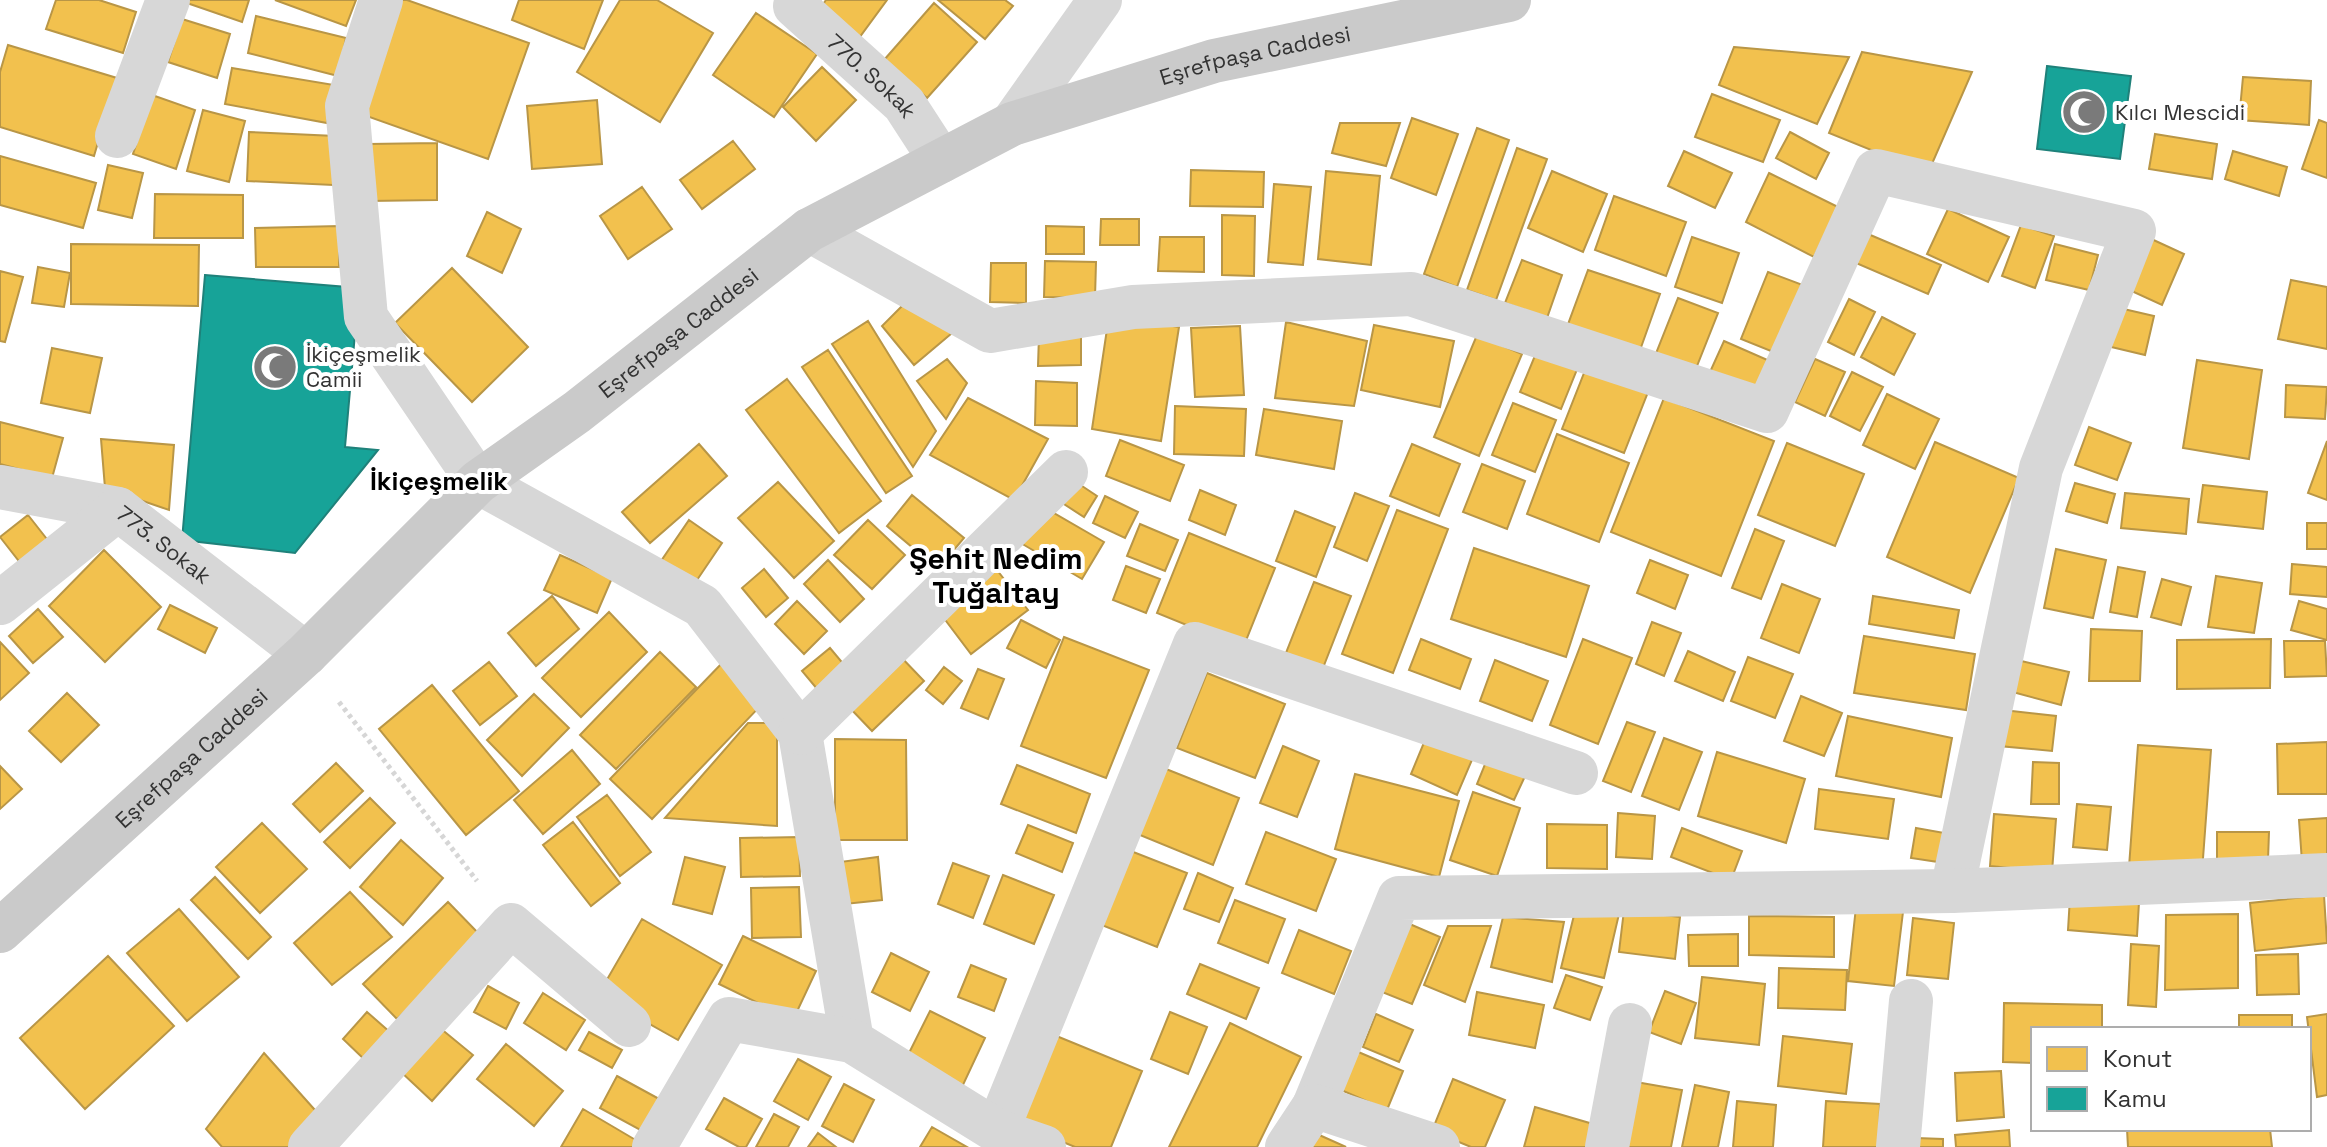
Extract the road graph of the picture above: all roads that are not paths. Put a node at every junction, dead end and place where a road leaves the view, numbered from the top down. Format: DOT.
graph roads {
  1 [pos="168,0"];
  2 [pos="381,0"];
  3 [pos="800,0"];
  4 [pos="1100,0"];
  5 [pos="1509,0"];
  6 [pos="1012,124"];
  7 [pos="117,136"];
  8 [pos="941,161"];
  9 [pos="809,230"];
  10 [pos="1066,472"];
  11 [pos="478,482"];
  12 [pos="0,487"];
  13 [pos="118,509"];
  14 [pos="0,603"];
  15 [pos="306,654"];
  16 [pos="800,733"];
  17 [pos="1576,773"];
  18 [pos="2327,875"];
  19 [pos="1952,891"];
  20 [pos="0,931"];
  21 [pos="1911,1001"];
  22 [pos="629,1025"];
  23 [pos="1630,1025"];
  24 [pos="852,1041"];
  25 [pos="1314,1106"];
  26 [pos="997,1131"];
  27 [pos="310,1147"];
  28 [pos="654,1147"];
  29 [pos="1044,1147"];
  30 [pos="1287,1147"];
  31 [pos="1438,1147"];
  32 [pos="1607,1147"];
  33 [pos="1898,1147"];
  1 -- 7 [label="street"];
  2 -- 11 [label="street"];
  3 -- 8 [label="street, 770. Sokak"];
  4 -- 6 [label="street"];
  5 -- 6 [label="main road, Eşrefpaşa Caddesi"];
  6 -- 8 [label="main road, Eşrefpaşa Caddesi"];
  8 -- 9 [label="main road, Eşrefpaşa Caddesi"];
  9 -- 11 [label="main road, Eşrefpaşa Caddesi"];
  9 -- 19 [label="street"];
  10 -- 16 [label="street"];
  11 -- 15 [label="main road, Eşrefpaşa Caddesi"];
  11 -- 16 [label="street"];
  12 -- 13 [label="street, 773. Sokak"];
  13 -- 14 [label="street"];
  13 -- 15 [label="street, 773. Sokak"];
  15 -- 20 [label="main road, Eşrefpaşa Caddesi"];
  16 -- 24 [label="street"];
  17 -- 26 [label="street"];
  18 -- 19 [label="street"];
  19 -- 25 [label="street"];
  21 -- 33 [label="street"];
  22 -- 27 [label="street"];
  23 -- 32 [label="street"];
  24 -- 26 [label="street"];
  24 -- 28 [label="street"];
  25 -- 30 [label="street"];
  25 -- 31 [label="street"];
  26 -- 29 [label="street"];
}
